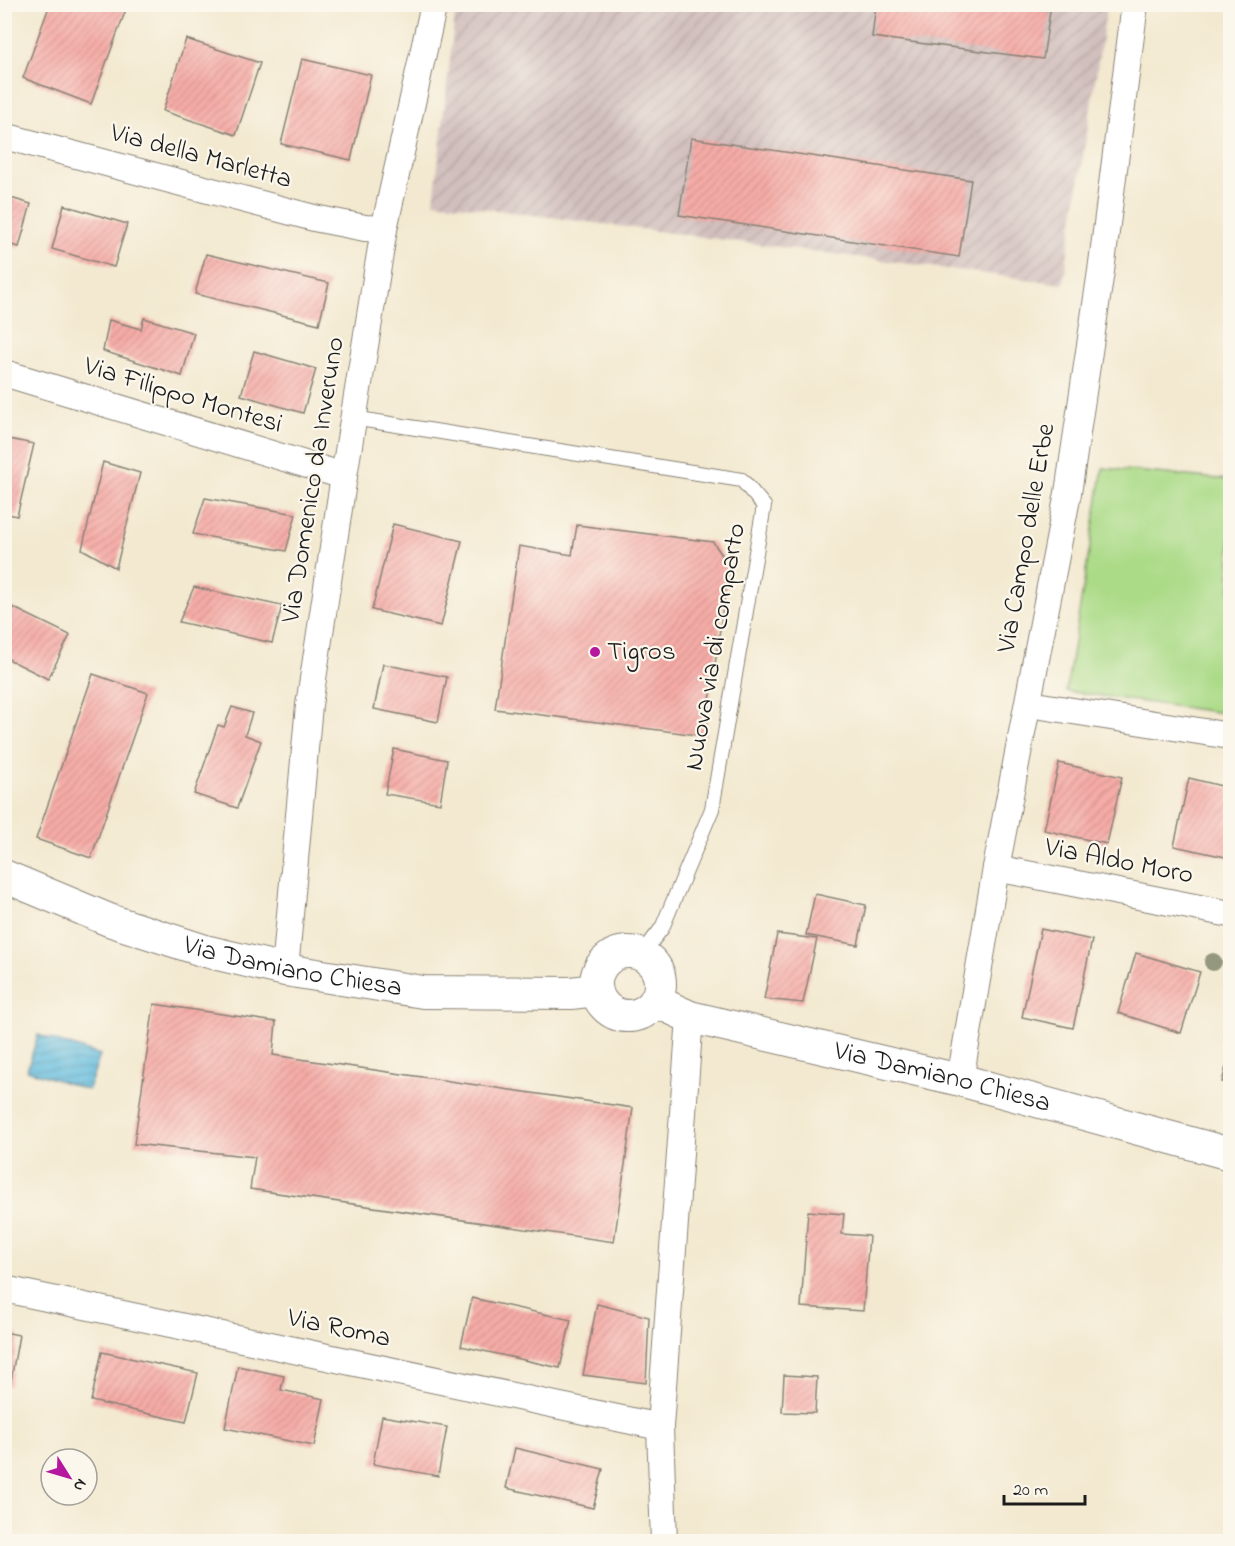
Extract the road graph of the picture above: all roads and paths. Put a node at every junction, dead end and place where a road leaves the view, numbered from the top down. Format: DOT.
graph roads {
  1 [pos="434,4"];
  2 [pos="1135,4"];
  3 [pos="4,136"];
  4 [pos="384,229"];
  5 [pos="4,373"];
  6 [pos="353,418"];
  7 [pos="344,477"];
  8 [pos="1029,704"];
  9 [pos="1230,736"];
  10 [pos="996,868"];
  11 [pos="4,876"];
  12 [pos="1230,914"];
  13 [pos="642,954"];
  14 [pos="285,970"];
  15 [pos="596,990"];
  16 [pos="655,1001"];
  17 [pos="690,1017"];
  18 [pos="960,1080"];
  19 [pos="1230,1154"];
  20 [pos="4,1289"];
  21 [pos="660,1427"];
  22 [pos="664,1542"];
  1 -- 4 [label="street, Via Domenico da Inveruno"];
  2 -- 8 [label="street, Via Campo delle Erbe"];
  3 -- 4 [label="street, Via della Marletta"];
  4 -- 6 [label="street, Via Domenico da Inveruno"];
  5 -- 7 [label="street, Via Filippo Montesi"];
  6 -- 7 [label="street, Via Domenico da Inveruno"];
  6 -- 13 [label="lane, Nuova via di comparto"];
  7 -- 14 [label="street, Via Domenico da Inveruno"];
  8 -- 9 [label="street"];
  8 -- 10 [label="street, Via Campo delle Erbe"];
  10 -- 12 [label="street, Via Aldo Moro"];
  10 -- 18 [label="street, Via Campo delle Erbe"];
  11 -- 14 [label="street, Via Damiano Chiesa"];
  13 -- 15 [label="street"];
  13 -- 16 [label="street"];
  14 -- 15 [label="street, Via Damiano Chiesa"];
  15 -- 16 [label="street"];
  16 -- 17 [label="street, Via Damiano Chiesa"];
  17 -- 18 [label="street, Via Damiano Chiesa"];
  17 -- 21 [label="street"];
  18 -- 19 [label="street, Via Damiano Chiesa"];
  20 -- 21 [label="street, Via Roma"];
  21 -- 22 [label="street"];
}
